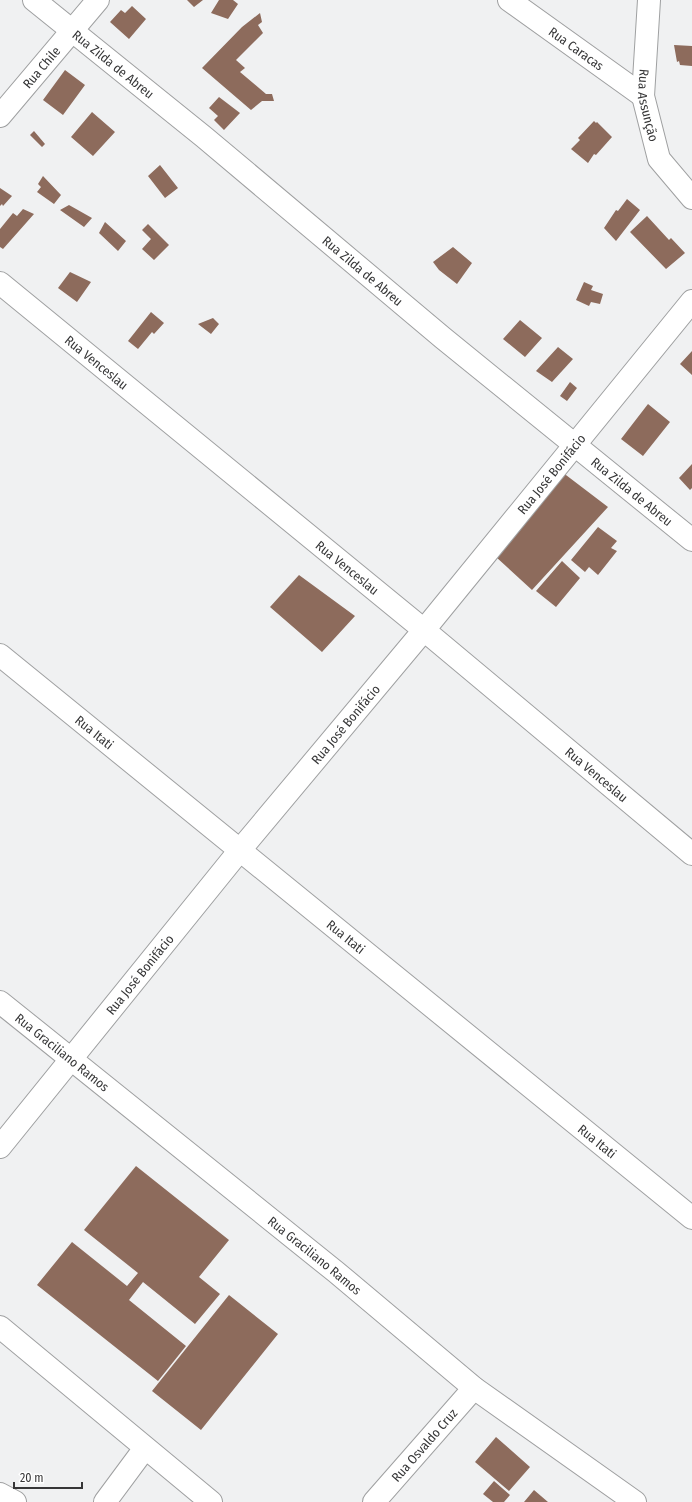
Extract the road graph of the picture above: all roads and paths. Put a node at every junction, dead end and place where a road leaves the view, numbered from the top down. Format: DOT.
graph roads {
  1 [pos="34,0"];
  2 [pos="98,0"];
  3 [pos="509,0"];
  4 [pos="648,0"];
  5 [pos="72,31"];
  6 [pos="643,96"];
  7 [pos="0,116"];
  8 [pos="692,198"];
  9 [pos="0,282"];
  10 [pos="692,301"];
  11 [pos="575,444"];
  12 [pos="692,540"];
  13 [pos="424,630"];
  14 [pos="0,655"];
  15 [pos="240,850"];
  16 [pos="692,854"];
  17 [pos="0,1002"];
  18 [pos="71,1060"];
  19 [pos="0,1147"];
  20 [pos="692,1218"];
  21 [pos="0,1327"];
  22 [pos="474,1388"];
  23 [pos="145,1448"];
  24 [pos="0,1494"];
  25 [pos="15,1502"];
  26 [pos="105,1502"];
  27 [pos="211,1502"];
  28 [pos="374,1502"];
  29 [pos="635,1502"];
  1 -- 5 [label="street, Rua Zilda de Abreu"];
  2 -- 5 [label="street, Rua Chile"];
  3 -- 6 [label="street, Rua Caracas"];
  4 -- 6 [label="street, Rua Assunção"];
  5 -- 7 [label="street, Rua Chile"];
  5 -- 11 [label="street, Rua Zilda de Abreu"];
  6 -- 8 [label="street, Rua Assunção"];
  9 -- 13 [label="street, Rua Venceslau"];
  10 -- 11 [label="street, Rua José Bonifácio"];
  11 -- 12 [label="street, Rua Zilda de Abreu"];
  11 -- 13 [label="street, Rua José Bonifácio"];
  13 -- 15 [label="street, Rua José Bonifácio"];
  13 -- 16 [label="street, Rua Venceslau"];
  14 -- 15 [label="street, Rua Itati"];
  15 -- 18 [label="street, Rua José Bonifácio"];
  15 -- 20 [label="street, Rua Itati"];
  17 -- 18 [label="street, Rua Graciliano Ramos"];
  18 -- 19 [label="street, Rua José Bonifácio"];
  18 -- 22 [label="street, Rua Graciliano Ramos"];
  21 -- 23 [label="street"];
  22 -- 28 [label="street, Rua Osvaldo Cruz"];
  22 -- 29 [label="street, Rua Graciliano Ramos"];
  23 -- 26 [label="street"];
  23 -- 27 [label="street"];
  24 -- 25 [label="street"];
}
